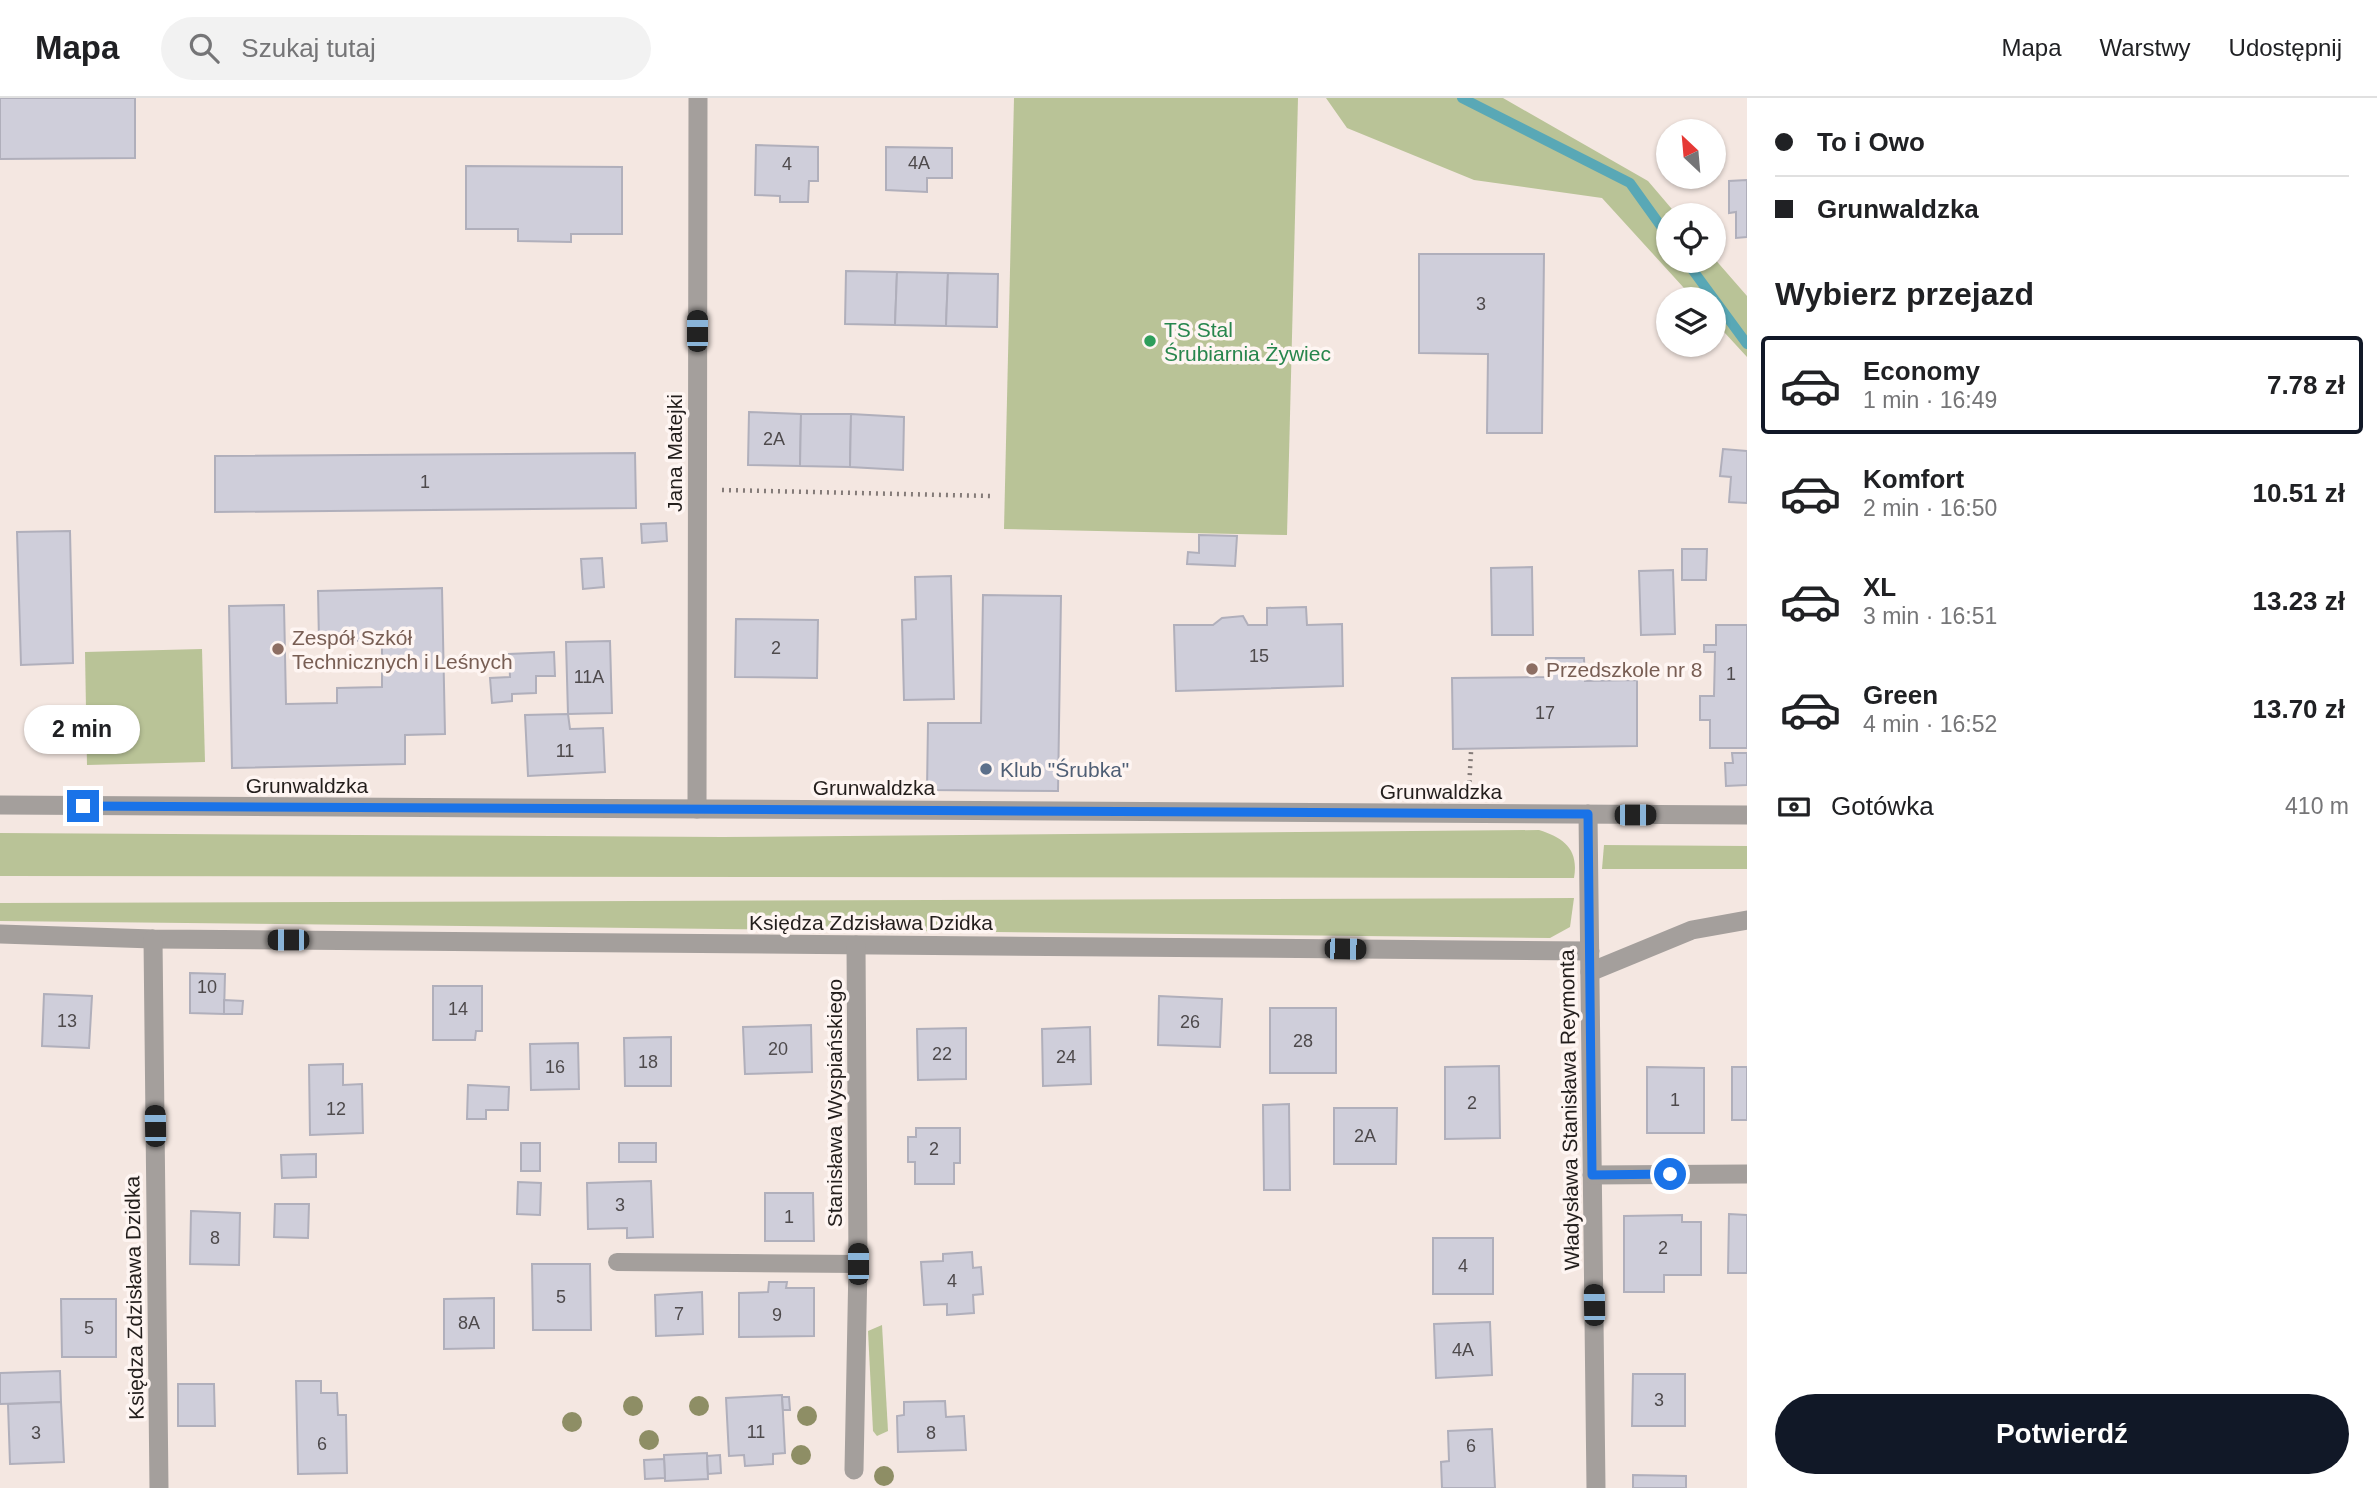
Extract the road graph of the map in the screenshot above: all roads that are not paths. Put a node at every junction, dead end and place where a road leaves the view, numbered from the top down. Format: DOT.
graph roads {
  1 [pos="698,98"];
  2 [pos="0,805"];
  3 [pos="697,809"];
  4 [pos="1588,814"];
  5 [pos="1747,816"];
  6 [pos="1747,920"];
  7 [pos="0,934"];
  8 [pos="153,939"];
  9 [pos="856,945"];
  10 [pos="1590,951"];
  11 [pos="1590,972"];
  12 [pos="1747,1174"];
  13 [pos="1592,1175"];
  14 [pos="617,1262"];
  15 [pos="858,1264"];
  16 [pos="854,1470"];
  17 [pos="159,1488"];
  18 [pos="1596,1488"];
  1 -- 3 [label="street, Jana Matejki"];
  2 -- 3 [label="street, Grunwaldzka"];
  3 -- 4 [label="street, Grunwaldzka"];
  4 -- 5 [label="street, Grunwaldzka"];
  4 -- 10 [label="street, Władysława Stanisława Reymonta"];
  6 -- 11 [label="street"];
  7 -- 8 [label="street, Księdza Zdzisława Dzidka"];
  8 -- 9 [label="street, Księdza Zdzisława Dzidka"];
  8 -- 17 [label="street, Księdza Zdzisława Dzidka"];
  9 -- 10 [label="street, Księdza Zdzisława Dzidka"];
  9 -- 15 [label="street, Stanisława Wyspiańskiego"];
  10 -- 11 [label="street, Władysława Stanisława Reymonta"];
  11 -- 13 [label="street, Władysława Stanisława Reymonta"];
  12 -- 13 [label="street"];
  13 -- 18 [label="street, Władysława Stanisława Reymonta"];
  14 -- 15 [label="lane"];
  15 -- 16 [label="street, Stanisława Wyspiańskiego"];
}
